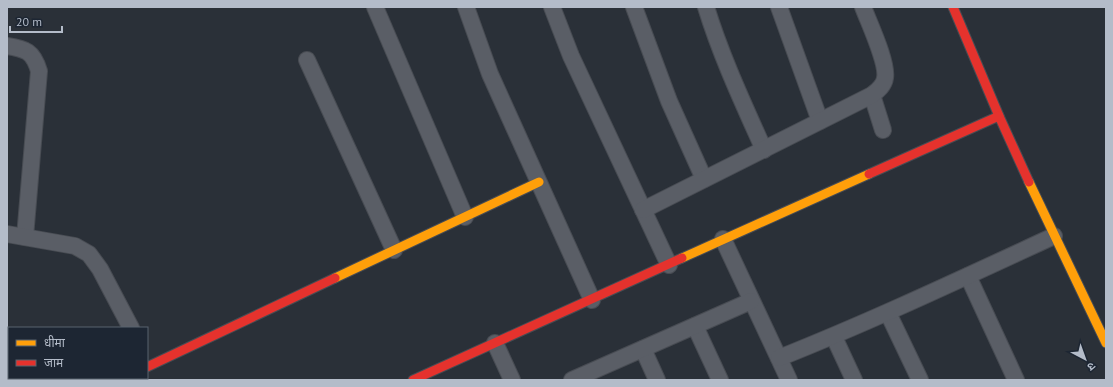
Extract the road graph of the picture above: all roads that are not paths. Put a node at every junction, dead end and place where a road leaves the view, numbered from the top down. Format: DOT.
graph roads {
  1 [pos="375,7"];
  2 [pos="466,7"];
  3 [pos="552,7"];
  4 [pos="634,7"];
  5 [pos="706,7"];
  6 [pos="779,7"];
  7 [pos="863,7"];
  8 [pos="953,7"];
  9 [pos="7,46"];
  10 [pos="307,60"];
  11 [pos="872,95"];
  12 [pos="999,116"];
  13 [pos="820,121"];
  14 [pos="883,130"];
  15 [pos="764,150"];
  16 [pos="704,179"];
  17 [pos="538,182"];
  18 [pos="643,210"];
  19 [pos="465,217"];
  20 [pos="7,234"];
  21 [pos="25,236"];
  22 [pos="1054,236"];
  23 [pos="723,239"];
  24 [pos="394,250"];
  25 [pos="669,265"];
  26 [pos="968,276"];
  27 [pos="592,300"];
  28 [pos="751,301"];
  29 [pos="888,313"];
  30 [pos="695,326"];
  31 [pos="130,327"];
  32 [pos="834,337"];
  33 [pos="496,343"];
  34 [pos="1106,343"];
  35 [pos="642,349"];
  36 [pos="779,358"];
  37 [pos="148,364"];
  38 [pos="581,378"];
  39 [pos="413,380"];
  40 [pos="512,380"];
  41 [pos="657,380"];
  42 [pos="720,380"];
  43 [pos="789,380"];
  44 [pos="854,380"];
  45 [pos="920,380"];
  46 [pos="1016,380"];
  1 -- 19 [label="street"];
  2 -- 17 [label="street"];
  3 -- 18 [label="street"];
  4 -- 16 [label="street"];
  5 -- 15 [label="street"];
  6 -- 13 [label="street"];
  7 -- 11 [label="street"];
  8 -- 12 [label="street"];
  9 -- 21 [label="street"];
  10 -- 24 [label="street"];
  11 -- 13 [label="street"];
  11 -- 14 [label="street"];
  12 -- 22 [label="street"];
  12 -- 23 [label="street"];
  13 -- 15 [label="street"];
  15 -- 16 [label="street"];
  16 -- 18 [label="street"];
  17 -- 19 [label="street"];
  17 -- 27 [label="street"];
  18 -- 25 [label="street"];
  19 -- 24 [label="street"];
  20 -- 21 [label="street"];
  21 -- 31 [label="street"];
  22 -- 26 [label="street"];
  22 -- 34 [label="street"];
  23 -- 25 [label="street"];
  23 -- 28 [label="street"];
  24 -- 37 [label="street"];
  25 -- 27 [label="street"];
  26 -- 29 [label="street"];
  26 -- 46 [label="street"];
  27 -- 33 [label="street"];
  28 -- 30 [label="street"];
  28 -- 36 [label="street"];
  29 -- 32 [label="street"];
  29 -- 45 [label="street"];
  30 -- 35 [label="street"];
  30 -- 42 [label="street"];
  32 -- 36 [label="street"];
  32 -- 44 [label="street"];
  33 -- 39 [label="street"];
  33 -- 40 [label="street"];
  35 -- 38 [label="street"];
  35 -- 41 [label="street"];
  36 -- 43 [label="street"];
}
